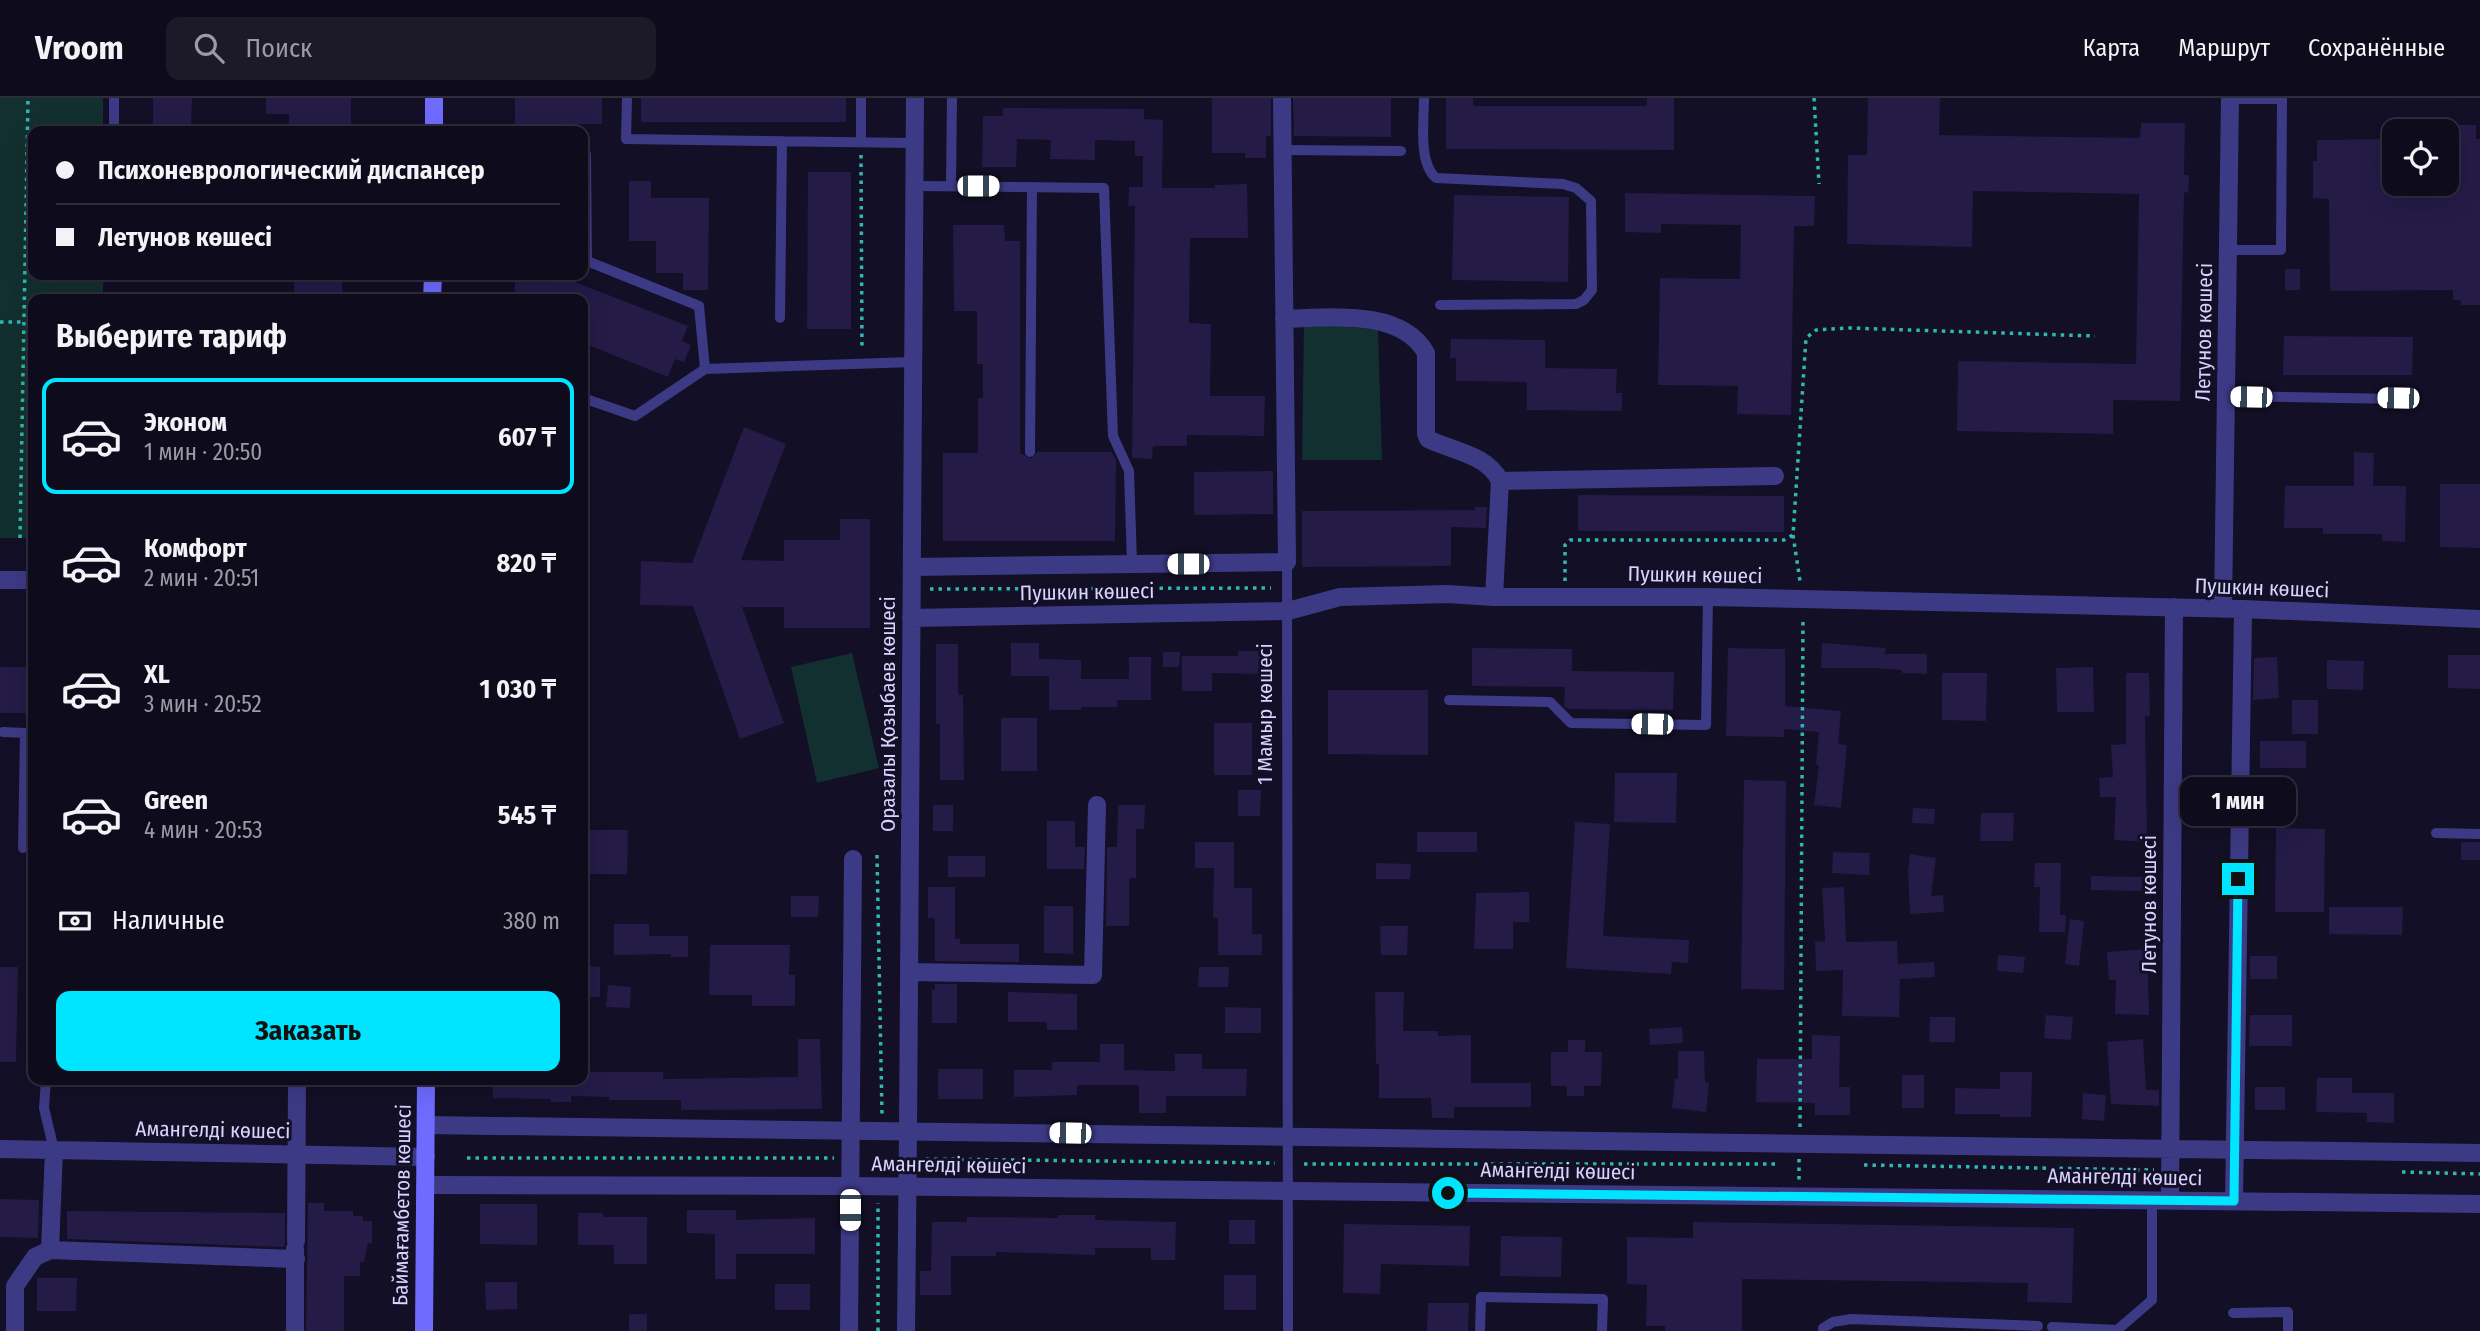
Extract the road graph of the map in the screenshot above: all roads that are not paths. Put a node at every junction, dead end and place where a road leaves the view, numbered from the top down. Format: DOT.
graph roads {
  1 [pos="114,98"];
  2 [pos="434,98"];
  3 [pos="627,98"];
  4 [pos="860,98"];
  5 [pos="915,98"];
  6 [pos="952,98"];
  7 [pos="1282,98"];
  8 [pos="1424,98"];
  9 [pos="2230,98"];
  10 [pos="114,126"];
  11 [pos="434,126"];
  12 [pos="782,141"];
  13 [pos="861,142"];
  14 [pos="914,143"];
  15 [pos="1282,150"];
  16 [pos="1401,150"];
  17 [pos="914,186"];
  18 [pos="951,186"];
  19 [pos="1032,187"];
  20 [pos="2228,250"];
  21 [pos="588,261"];
  22 [pos="1440,305"];
  23 [pos="780,318"];
  24 [pos="1284,318"];
  25 [pos="913,362"];
  26 [pos="705,369"];
  27 [pos="2226,396"];
  28 [pos="2398,398"];
  29 [pos="588,400"];
  30 [pos="1030,452"];
  31 [pos="1775,476"];
  32 [pos="1500,481"];
  33 [pos="1287,562"];
  34 [pos="1132,564"];
  35 [pos="912,567"];
  36 [pos="0,580"];
  37 [pos="28,580"];
  38 [pos="1494,597"];
  39 [pos="1708,597"];
  40 [pos="2174,607"];
  41 [pos="2223,609"];
  42 [pos="2243,609"];
  43 [pos="1287,611"];
  44 [pos="911,618"];
  45 [pos="2480,618"];
  46 [pos="1449,700"];
  47 [pos="3,732"];
  48 [pos="1097,805"];
  49 [pos="2436,833"];
  50 [pos="2480,834"];
  51 [pos="23,848"];
  52 [pos="853,859"];
  53 [pos="909,972"];
  54 [pos="46,1085"];
  55 [pos="297,1085"];
  56 [pos="426,1085"];
  57 [pos="426,1125"];
  58 [pos="850,1130"];
  59 [pos="908,1131"];
  60 [pos="1288,1136"];
  61 [pos="0,1149"];
  62 [pos="2170,1149"];
  63 [pos="2233,1149"];
  64 [pos="54,1150"];
  65 [pos="2480,1153"];
  66 [pos="296,1155"];
  67 [pos="426,1157"];
  68 [pos="426,1185"];
  69 [pos="850,1186"];
  70 [pos="907,1187"];
  71 [pos="1288,1191"];
  72 [pos="2161,1201"];
  73 [pos="2234,1201"];
  74 [pos="2480,1204"];
  75 [pos="50,1250"];
  76 [pos="296,1250"];
  77 [pos="2233,1313"];
  78 [pos="2038,1326"];
  79 [pos="2052,1327"];
  80 [pos="2117,1330"];
  81 [pos="15,1331"];
  82 [pos="295,1331"];
  83 [pos="424,1331"];
  84 [pos="849,1331"];
  85 [pos="906,1331"];
  86 [pos="1288,1331"];
  87 [pos="1480,1331"];
  88 [pos="1602,1331"];
  89 [pos="1823,1331"];
  90 [pos="2288,1331"];
  1 -- 10 [label="lane"];
  2 -- 11 [label="main road"];
  3 -- 12 [label="lane"];
  4 -- 13 [label="lane"];
  5 -- 14 [label="street, Оразалы Қозыбаев көшесі"];
  6 -- 18 [label="lane"];
  7 -- 15 [label="street, 1 Мамыр көшесі"];
  8 -- 22 [label="lane"];
  9 -- 20 [label="street, Летунов көшесі"];
  9 -- 20 [label="lane"];
  12 -- 13 [label="lane"];
  12 -- 23 [label="lane"];
  13 -- 14 [label="lane"];
  14 -- 17 [label="street, Оразалы Қозыбаев көшесі"];
  15 -- 16 [label="lane"];
  15 -- 24 [label="street, 1 Мамыр көшесі"];
  17 -- 18 [label="lane"];
  17 -- 25 [label="street, Оразалы Қозыбаев көшесі"];
  18 -- 19 [label="lane"];
  19 -- 30 [label="lane"];
  19 -- 34 [label="lane"];
  20 -- 27 [label="street, Летунов көшесі"];
  21 -- 26 [label="lane"];
  24 -- 32 [label="street"];
  24 -- 33 [label="street, 1 Мамыр көшесі"];
  25 -- 26 [label="lane"];
  25 -- 35 [label="street, Оразалы Қозыбаев көшесі"];
  26 -- 29 [label="lane"];
  27 -- 28 [label="lane"];
  27 -- 41 [label="street, Летунов көшесі"];
  31 -- 32 [label="street"];
  32 -- 38 [label="street"];
  33 -- 34 [label="street, Пушкин көшесі"];
  33 -- 43 [label="lane, 1 Мамыр көшесі"];
  34 -- 35 [label="street, Пушкин көшесі"];
  35 -- 44 [label="street, Оразалы Қозыбаев көшесі"];
  36 -- 37 [label="street"];
  38 -- 39 [label="street, Пушкин көшесі"];
  38 -- 43 [label="street, Пушкин көшесі"];
  39 -- 40 [label="street, Пушкин көшесі"];
  39 -- 46 [label="lane"];
  40 -- 41 [label="street, Пушкин көшесі"];
  40 -- 62 [label="street, Летунов көшесі"];
  41 -- 42 [label="street, Пушкин көшесі"];
  42 -- 45 [label="street, Пушкин көшесі"];
  42 -- 63 [label="street"];
  43 -- 44 [label="street, Пушкин көшесі"];
  43 -- 60 [label="lane, 1 Мамыр көшесі"];
  44 -- 53 [label="street, Оразалы Қозыбаев көшесі"];
  47 -- 51 [label="lane"];
  48 -- 53 [label="street"];
  49 -- 50 [label="lane"];
  52 -- 58 [label="street"];
  53 -- 59 [label="street, Оразалы Қозыбаев көшесі"];
  54 -- 64 [label="lane"];
  55 -- 66 [label="street"];
  56 -- 57 [label="main road, Баймағамбетов көшесі"];
  57 -- 58 [label="street, Амангелді көшесі"];
  57 -- 67 [label="main road, Баймағамбетов көшесі"];
  58 -- 59 [label="street, Амангелді көшесі"];
  58 -- 69 [label="street"];
  59 -- 60 [label="street, Амангелді көшесі"];
  59 -- 70 [label="street, Оразалы Қозыбаев көшесі"];
  60 -- 62 [label="street, Амангелді көшесі"];
  60 -- 71 [label="lane, 1 Мамыр көшесі"];
  61 -- 64 [label="street, Амангелді көшесі"];
  62 -- 63 [label="street, Амангелді көшесі"];
  62 -- 72 [label="street, Летунов көшесі"];
  63 -- 65 [label="street, Амангелді көшесі"];
  63 -- 73 [label="street"];
  64 -- 66 [label="street, Амангелді көшесі"];
  64 -- 75 [label="street"];
  66 -- 67 [label="street, Амангелді көшесі"];
  66 -- 76 [label="street"];
  67 -- 68 [label="main road, Баймағамбетов көшесі"];
  68 -- 69 [label="street, Амангелді көшесі"];
  68 -- 83 [label="main road, Баймағамбетов көшесі"];
  69 -- 70 [label="street, Амангелді көшесі"];
  69 -- 84 [label="street"];
  70 -- 71 [label="street, Амангелді көшесі"];
  70 -- 85 [label="street, Оразалы Қозыбаев көшесі"];
  71 -- 72 [label="street, Амангелді көшесі"];
  71 -- 86 [label="lane, 1 Мамыр көшесі"];
  72 -- 73 [label="street, Амангелді көшесі"];
  72 -- 80 [label="lane"];
  73 -- 74 [label="street, Амангелді көшесі"];
  75 -- 76 [label="street"];
  75 -- 81 [label="street"];
  76 -- 82 [label="street"];
  77 -- 90 [label="lane"];
  78 -- 89 [label="lane"];
  79 -- 80 [label="lane"];
  87 -- 88 [label="lane"];
}
